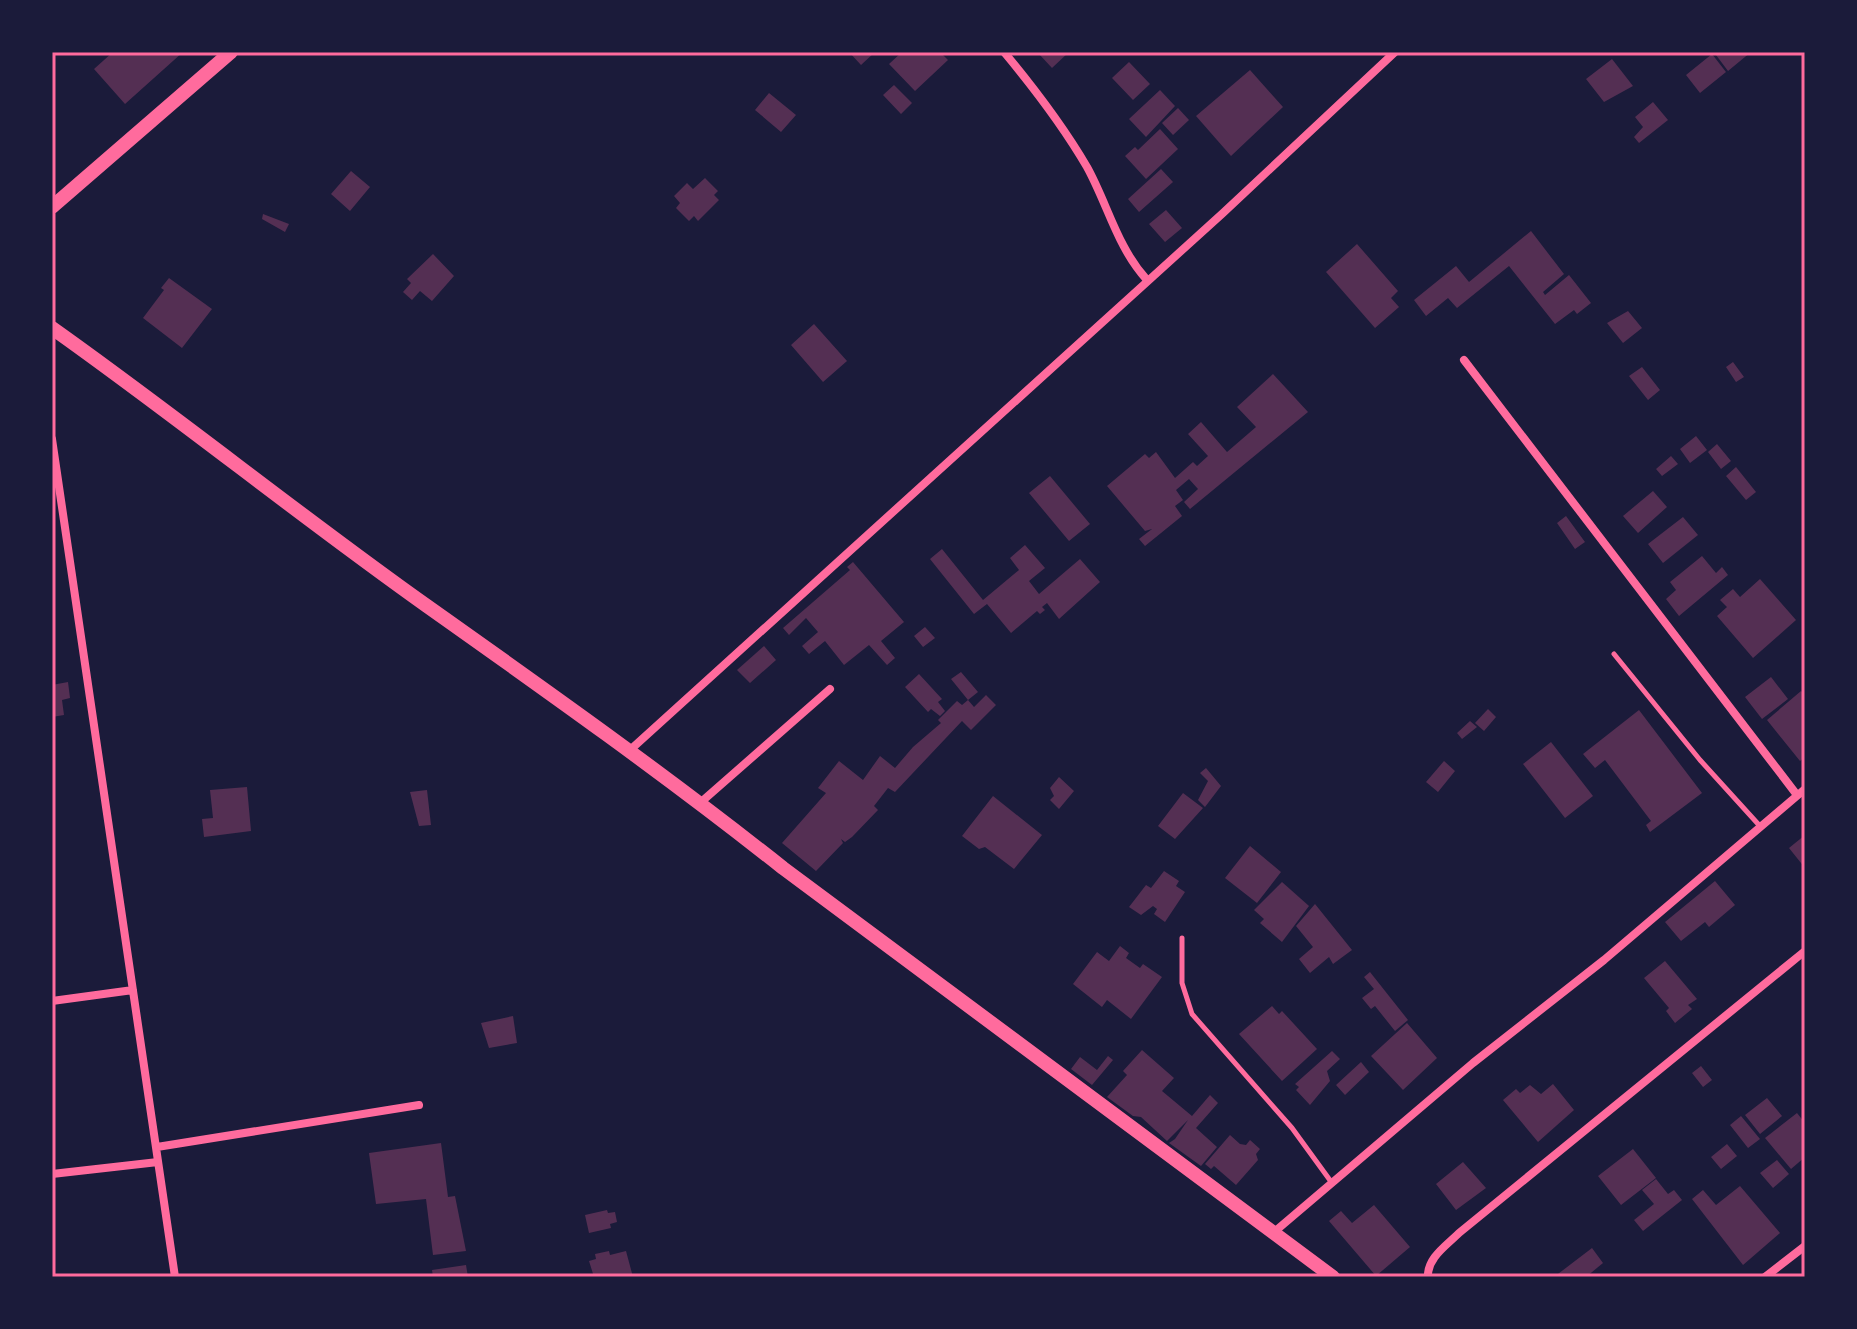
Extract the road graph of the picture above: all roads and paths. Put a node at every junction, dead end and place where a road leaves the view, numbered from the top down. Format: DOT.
graph roads {
  1 [pos="231,52"];
  2 [pos="1004,52"];
  3 [pos="1395,52"];
  4 [pos="52,207"];
  5 [pos="1147,280"];
  6 [pos="52,328"];
  7 [pos="1464,360"];
  8 [pos="52,439"];
  9 [pos="1614,654"];
  10 [pos="830,689"];
  11 [pos="629,751"];
  12 [pos="1801,792"];
  13 [pos="700,803"];
  14 [pos="1759,825"];
  15 [pos="1182,938"];
  16 [pos="1805,951"];
  17 [pos="133,990"];
  18 [pos="52,1001"];
  19 [pos="419,1105"];
  20 [pos="157,1147"];
  21 [pos="158,1162"];
  22 [pos="52,1174"];
  23 [pos="1332,1183"];
  24 [pos="1273,1234"];
  25 [pos="1805,1246"];
  26 [pos="175,1277"];
  27 [pos="1333,1277"];
  28 [pos="1428,1277"];
  29 [pos="1765,1277"];
  1 -- 4 [label="street"];
  2 -- 5 [label="street"];
  3 -- 5 [label="street"];
  5 -- 11 [label="street"];
  6 -- 11 [label="street"];
  7 -- 12 [label="street"];
  8 -- 17 [label="street"];
  9 -- 14 [label="lane"];
  10 -- 13 [label="street"];
  11 -- 13 [label="street"];
  12 -- 14 [label="street"];
  13 -- 24 [label="street"];
  14 -- 23 [label="street"];
  15 -- 23 [label="lane"];
  16 -- 28 [label="street"];
  17 -- 18 [label="street"];
  17 -- 20 [label="street"];
  19 -- 20 [label="street"];
  20 -- 21 [label="street"];
  21 -- 22 [label="street"];
  21 -- 26 [label="street"];
  23 -- 24 [label="street"];
  24 -- 27 [label="street"];
  25 -- 29 [label="street"];
}
